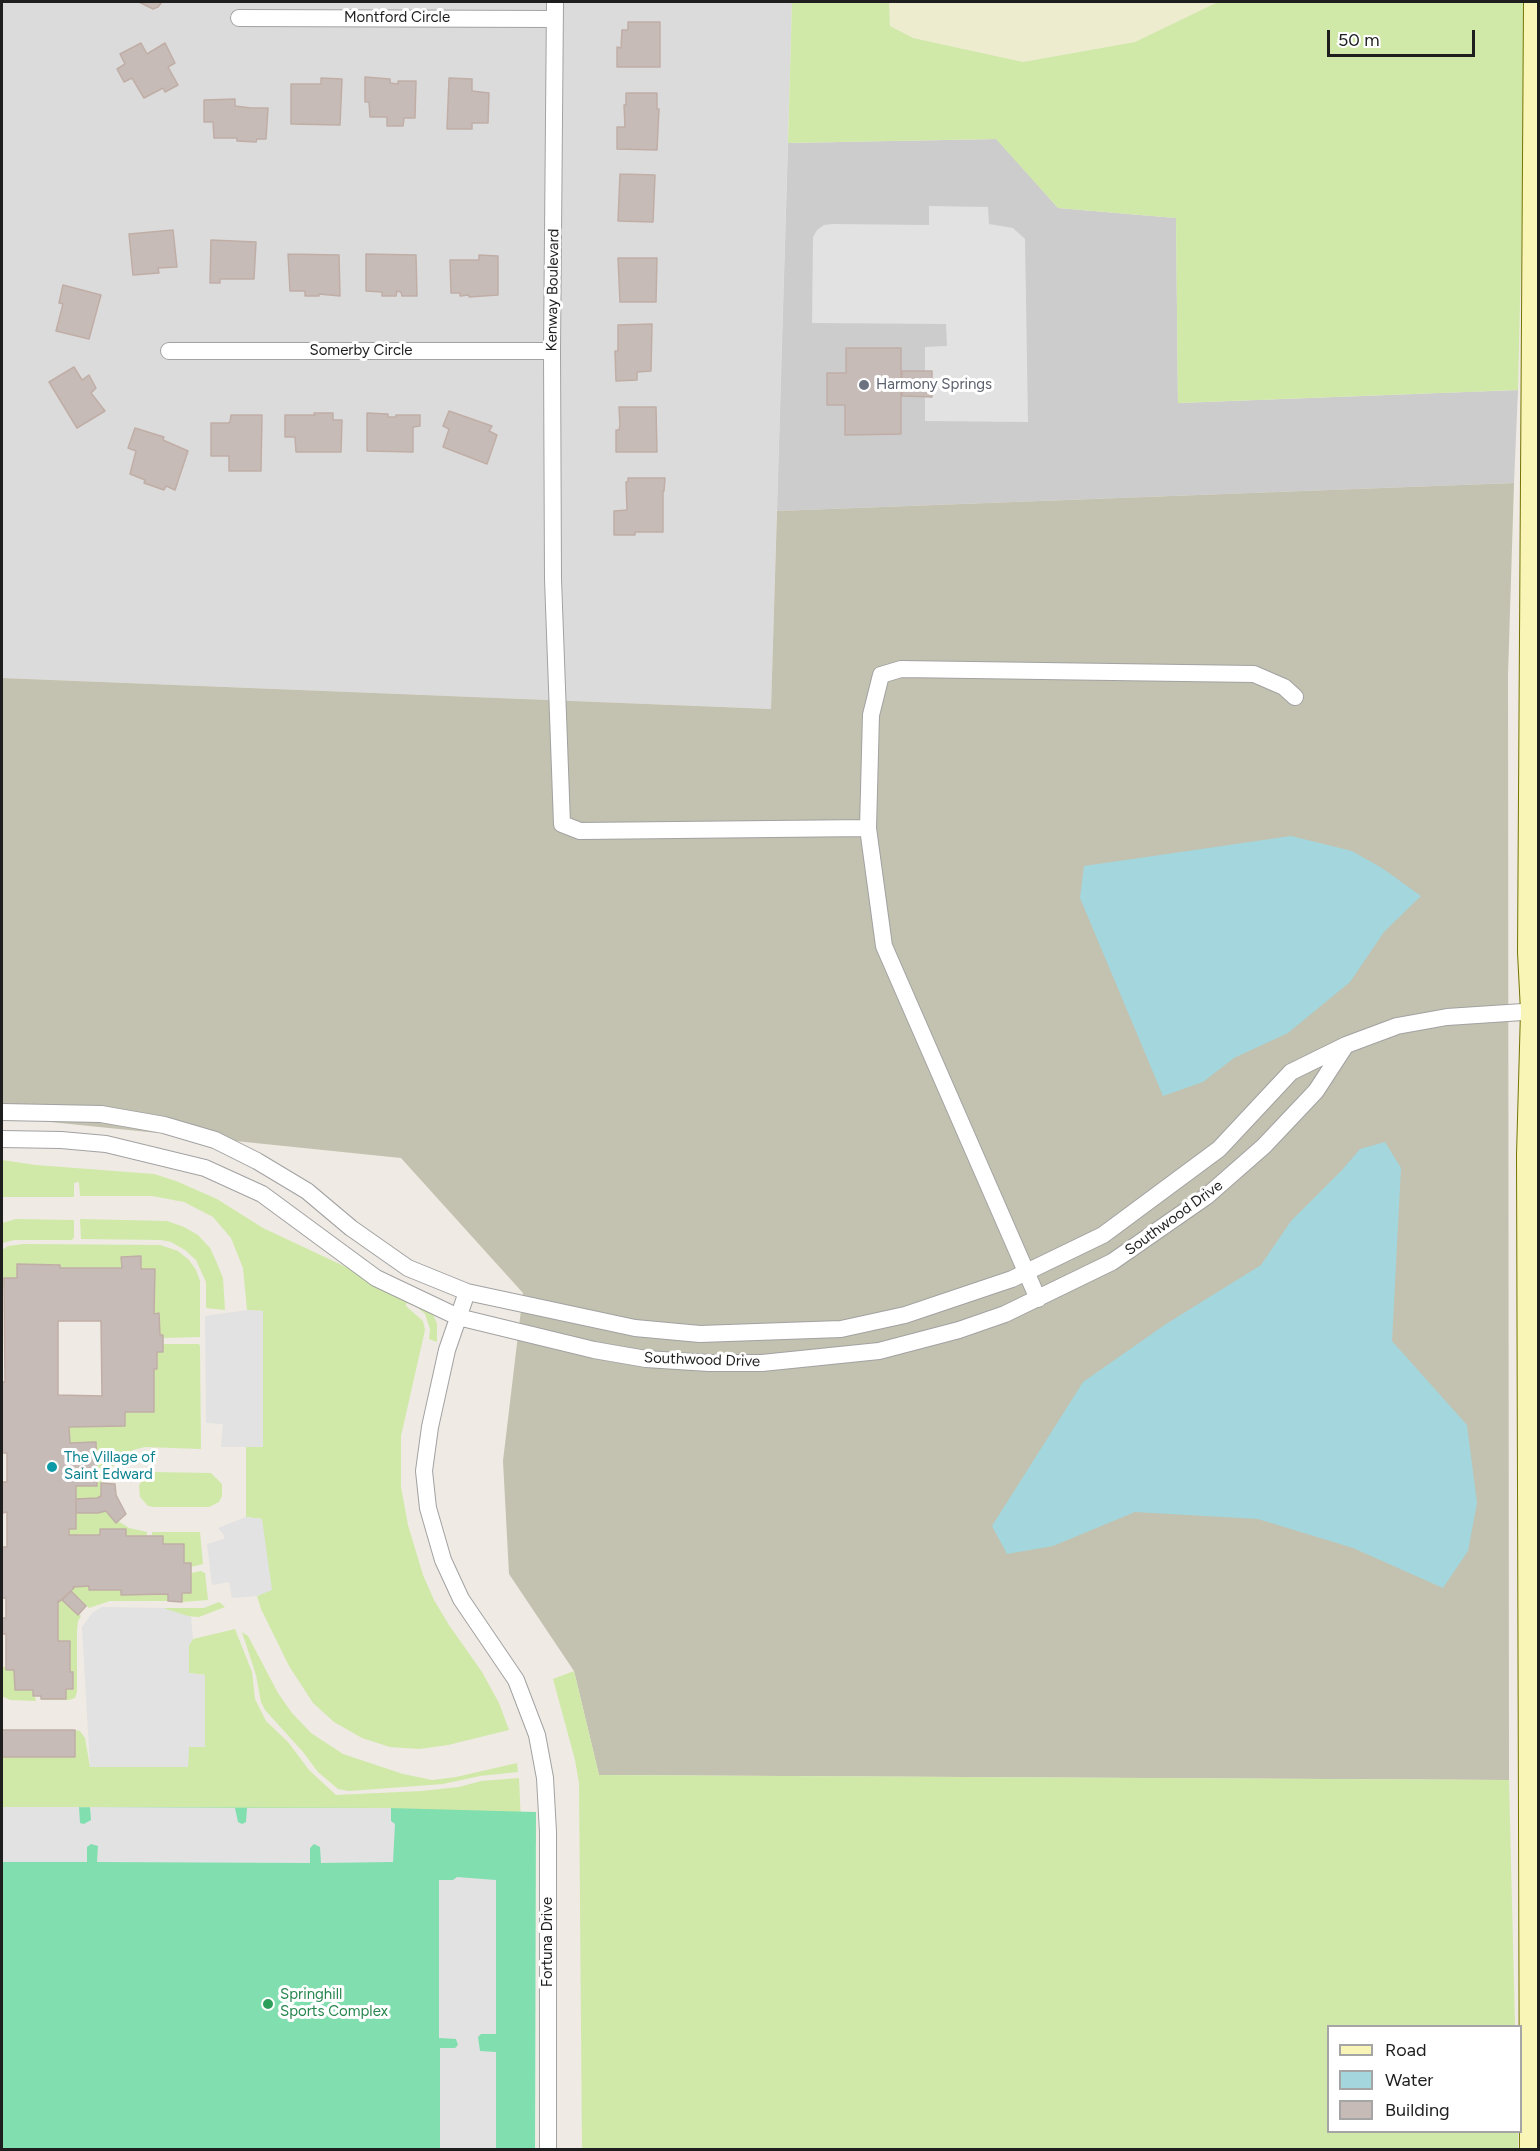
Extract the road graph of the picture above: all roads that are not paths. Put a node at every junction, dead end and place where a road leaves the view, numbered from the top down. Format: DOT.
graph roads {
  1 [pos="555,2"];
  2 [pos="1536,2"];
  3 [pos="238,18"];
  4 [pos="555,19"];
  5 [pos="1537,105"];
  6 [pos="169,351"];
  7 [pos="552,351"];
  8 [pos="1295,697"];
  9 [pos="868,828"];
  10 [pos="1536,1011"];
  11 [pos="1346,1045"];
  12 [pos="2,1112"];
  13 [pos="2,1139"];
  14 [pos="1025,1272"];
  15 [pos="467,1292"];
  16 [pos="1038,1299"];
  17 [pos="459,1317"];
  18 [pos="1535,1516"];
  19 [pos="1535,2035"];
  20 [pos="548,2150"];
  21 [pos="1532,2150"];
  1 -- 4 [label="street, Kenway Boulevard"];
  2 -- 5 [label="main road"];
  3 -- 4 [label="street, Montford Circle"];
  4 -- 7 [label="street, Kenway Boulevard"];
  5 -- 10 [label="main road"];
  6 -- 7 [label="street, Somerby Circle"];
  7 -- 9 [label="street, Kenway Boulevard"];
  8 -- 9 [label="street"];
  9 -- 14 [label="street"];
  10 -- 11 [label="street, Southwood Drive"];
  10 -- 18 [label="main road"];
  11 -- 14 [label="street, Southwood Drive"];
  11 -- 16 [label="street, Southwood Drive"];
  12 -- 15 [label="street, Southwood Drive"];
  13 -- 17 [label="street, Southwood Drive"];
  14 -- 15 [label="street, Southwood Drive"];
  14 -- 16 [label="street"];
  15 -- 17 [label="street, Fortuna Drive"];
  16 -- 17 [label="street, Southwood Drive"];
  17 -- 20 [label="street, Fortuna Drive"];
  18 -- 19 [label="main road"];
  19 -- 21 [label="main road"];
}
